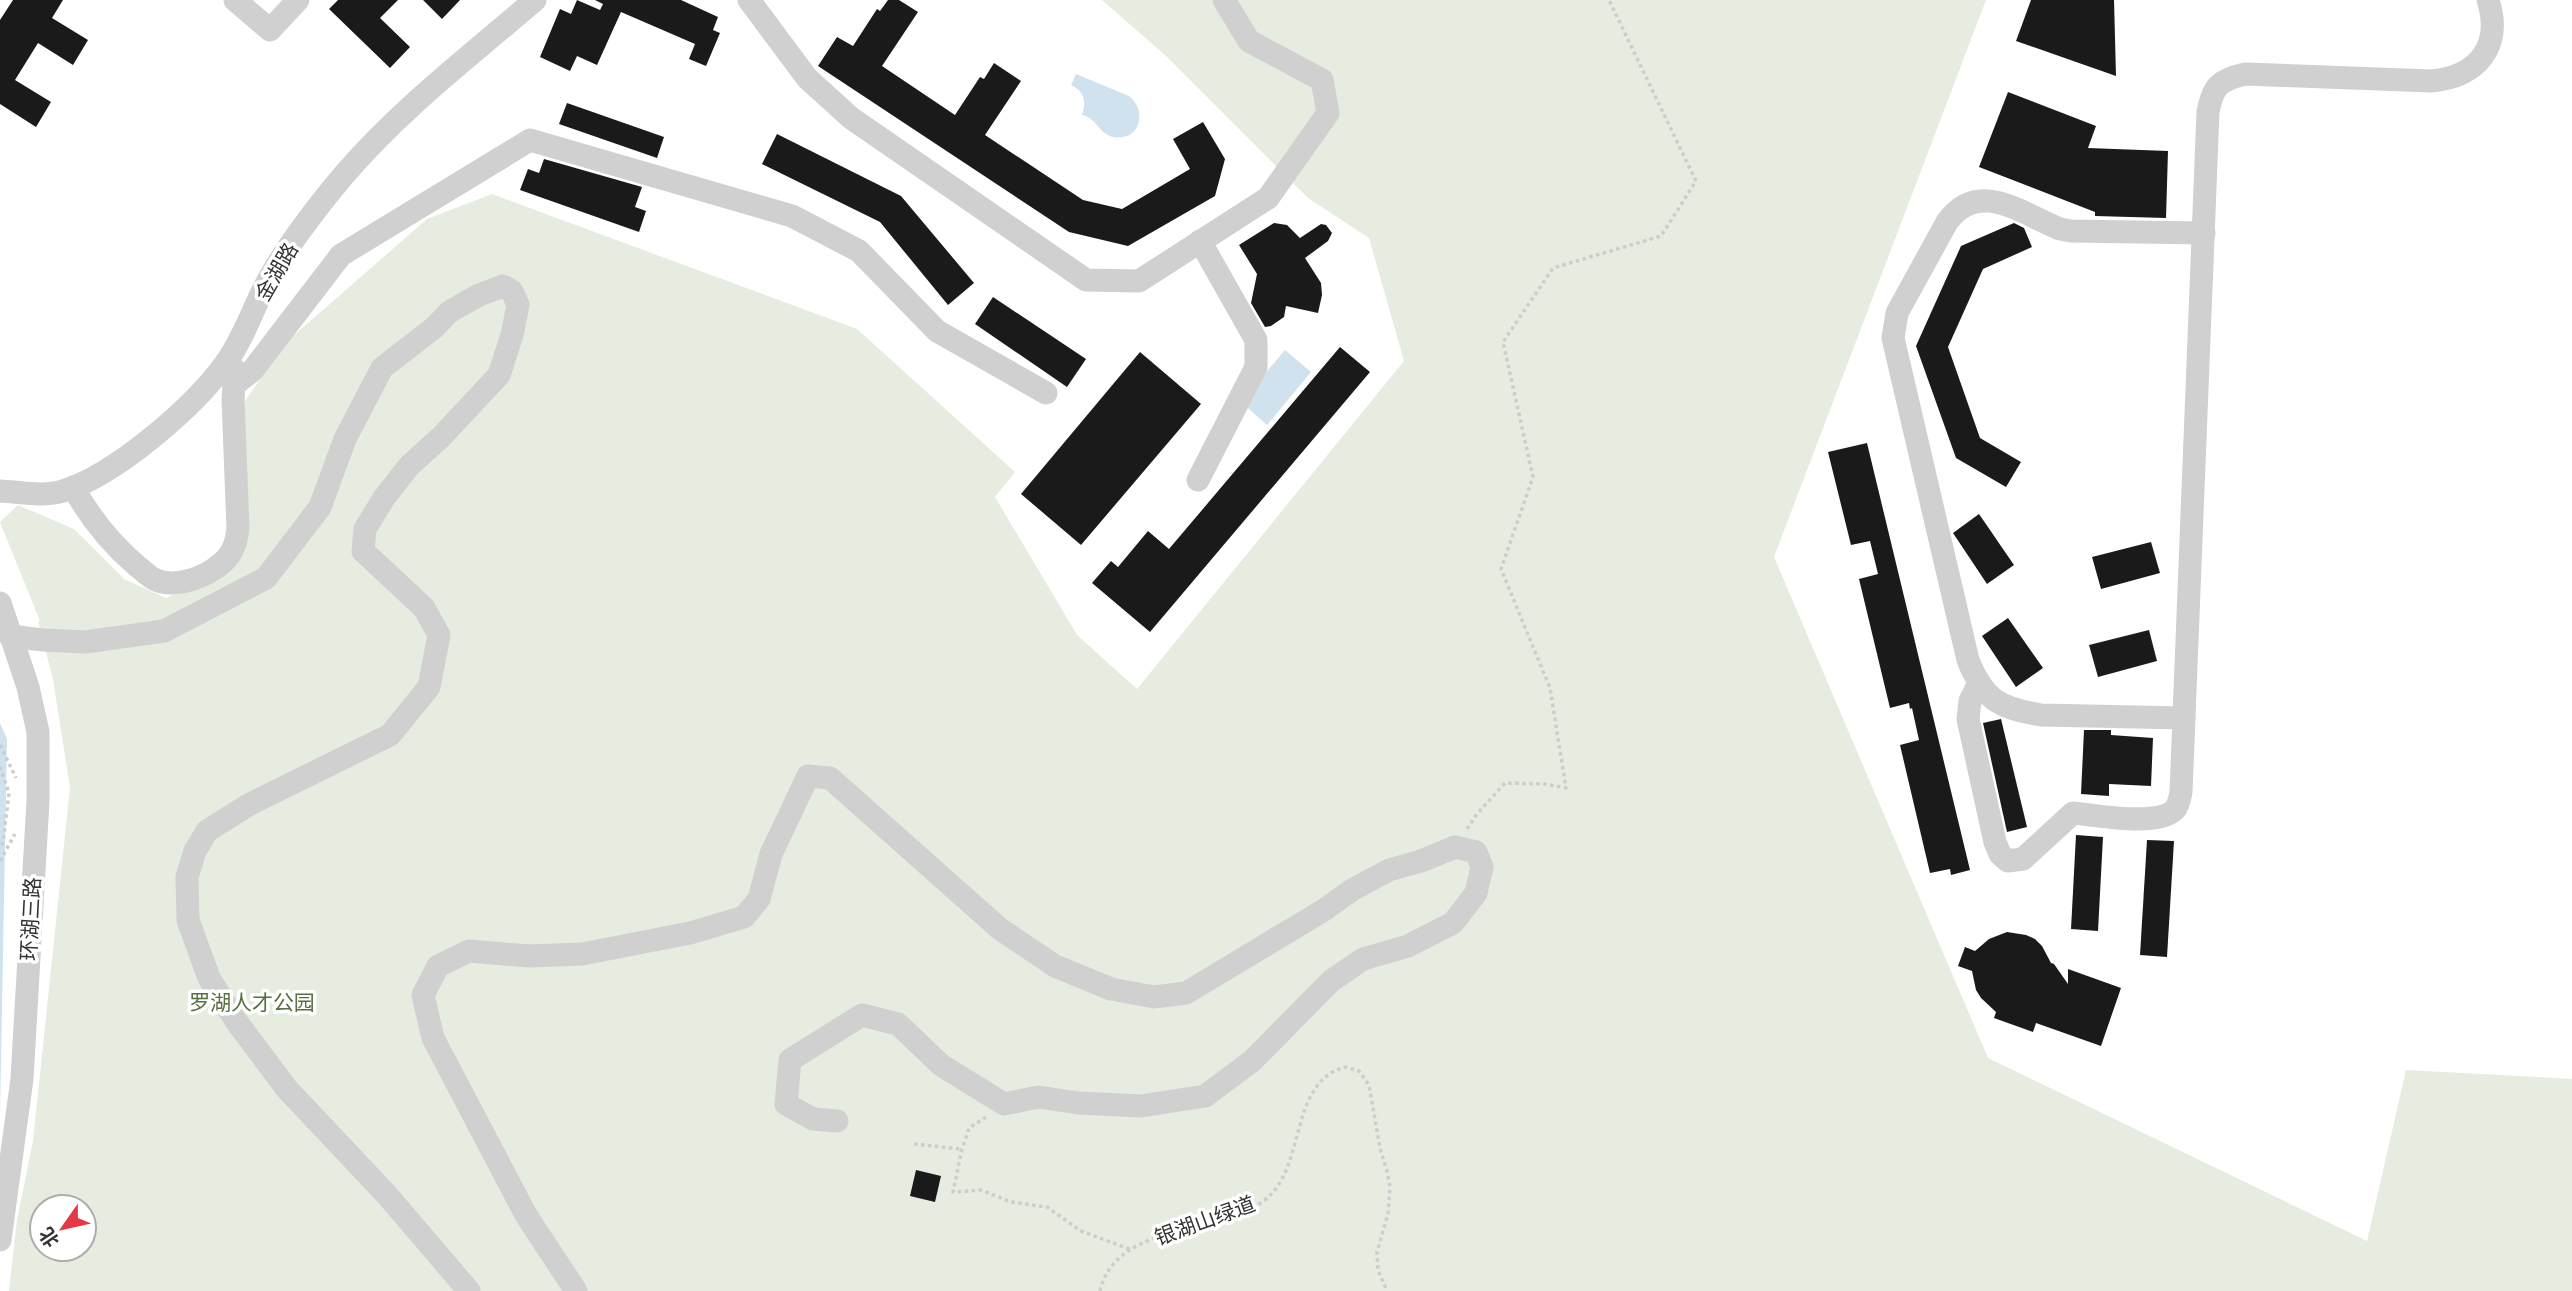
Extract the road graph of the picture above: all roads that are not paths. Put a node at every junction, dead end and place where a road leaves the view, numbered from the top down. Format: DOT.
graph roads {
  1 [pos="235,0"];
  2 [pos="298,0"];
  3 [pos="535,0"];
  4 [pos="749,0"];
  5 [pos="1224,0"];
  6 [pos="2488,0"];
  7 [pos="2204,233"];
  8 [pos="1200,241"];
  9 [pos="236,347"];
  10 [pos="234,385"];
  11 [pos="1046,393"];
  12 [pos="1198,480"];
  13 [pos="73,487"];
  14 [pos="0,491"];
  15 [pos="0,603"];
  16 [pos="10,636"];
  17 [pos="1978,685"];
  18 [pos="2184,718"];
  19 [pos="837,1121"];
  20 [pos="0,1240"];
  21 [pos="470,1291"];
  22 [pos="576,1291"];
  1 -- 2 [label="street"];
  3 -- 9 [label="street, 金湖路"];
  4 -- 8 [label="street"];
  5 -- 8 [label="street"];
  6 -- 7 [label="street"];
  7 -- 17 [label="street"];
  7 -- 18 [label="street"];
  8 -- 12 [label="street"];
  9 -- 10 [label="street"];
  9 -- 13 [label="street, 金湖路"];
  10 -- 11 [label="street"];
  10 -- 13 [label="street"];
  13 -- 14 [label="street, 金湖路"];
  15 -- 16 [label="street, 环湖三路"];
  16 -- 20 [label="street, 环湖三路"];
  16 -- 21 [label="street"];
  17 -- 18 [label="street"];
  17 -- 18 [label="street"];
  19 -- 22 [label="street"];
}
